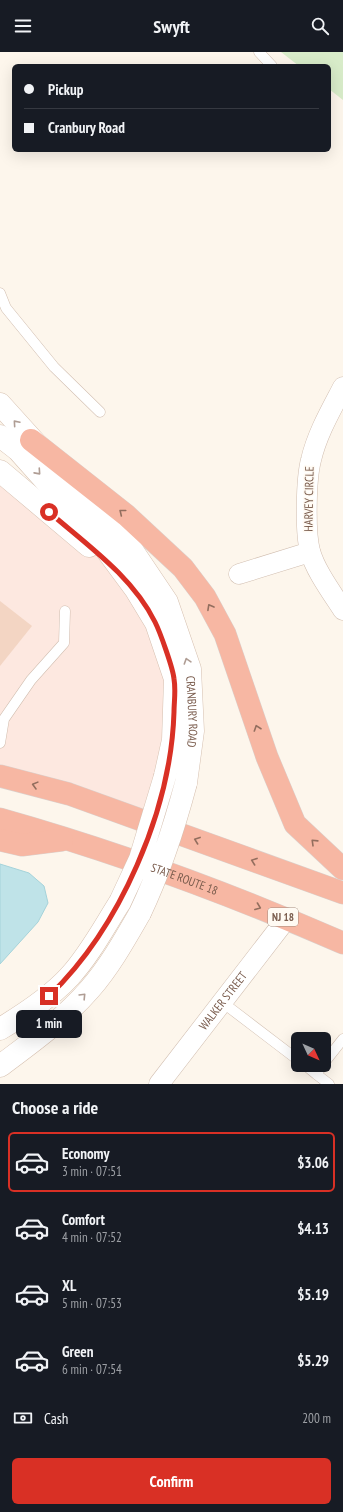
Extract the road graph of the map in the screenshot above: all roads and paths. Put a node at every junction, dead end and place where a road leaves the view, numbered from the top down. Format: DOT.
graph roads {
  1 [pos="259,52"];
  2 [pos="270,64"];
  3 [pos="0,293"];
  4 [pos="343,387"];
  5 [pos="0,404"];
  6 [pos="100,412"];
  7 [pos="0,436"];
  8 [pos="31,440"];
  9 [pos="0,471"];
  10 [pos="310,552"];
  11 [pos="239,574"];
  12 [pos="136,590"];
  13 [pos="343,610"];
  14 [pos="65,611"];
  15 [pos="0,743"];
  16 [pos="0,776"];
  17 [pos="0,819"];
  18 [pos="72,839"];
  19 [pos="0,840"];
  20 [pos="343,869"];
  21 [pos="343,893"];
  22 [pos="287,918"];
  23 [pos="343,942"];
  24 [pos="222,1002"];
  25 [pos="3,1026"];
  26 [pos="343,1039"];
  27 [pos="331,1054"];
  28 [pos="291,1055"];
  29 [pos="0,1066"];
  30 [pos="314,1072"];
  31 [pos="316,1074"];
  32 [pos="158,1084"];
  33 [pos="329,1084"];
  1 -- 2 [label="lane"];
  3 -- 6 [label="lane"];
  4 -- 10 [label="street, HARVEY CIRCLE"];
  8 -- 5 [label="main road, CRANBURY ROAD, one-way"];
  7 -- 12 [label="main road, CRANBURY ROAD, one-way"];
  20 -- 8 [label="highway, one-way"];
  29 -- 8 [label="main road, CRANBURY ROAD, one-way, bridge"];
  9 -- 12 [label="main road"];
  10 -- 11 [label="street"];
  10 -- 13 [label="street, HARVEY CIRCLE"];
  12 -- 25 [label="main road, CRANBURY ROAD, bridge"];
  14 -- 15 [label="lane"];
  21 -- 16 [label="highway, one-way"];
  17 -- 18 [label="highway, STATE ROUTE 18 / NJ 18"];
  18 -- 19 [label="highway"];
  18 -- 22 [label="highway, STATE ROUTE 18 / NJ 18, one-way"];
  22 -- 23 [label="highway, STATE ROUTE 18 / NJ 18"];
  22 -- 24 [label="street, WALKER STREET"];
  24 -- 28 [label="lane"];
  24 -- 32 [label="street, WALKER STREET"];
  26 -- 27 [label="lane"];
  30 -- 31 [label="lane"];
  31 -- 33 [label="lane"];
}
